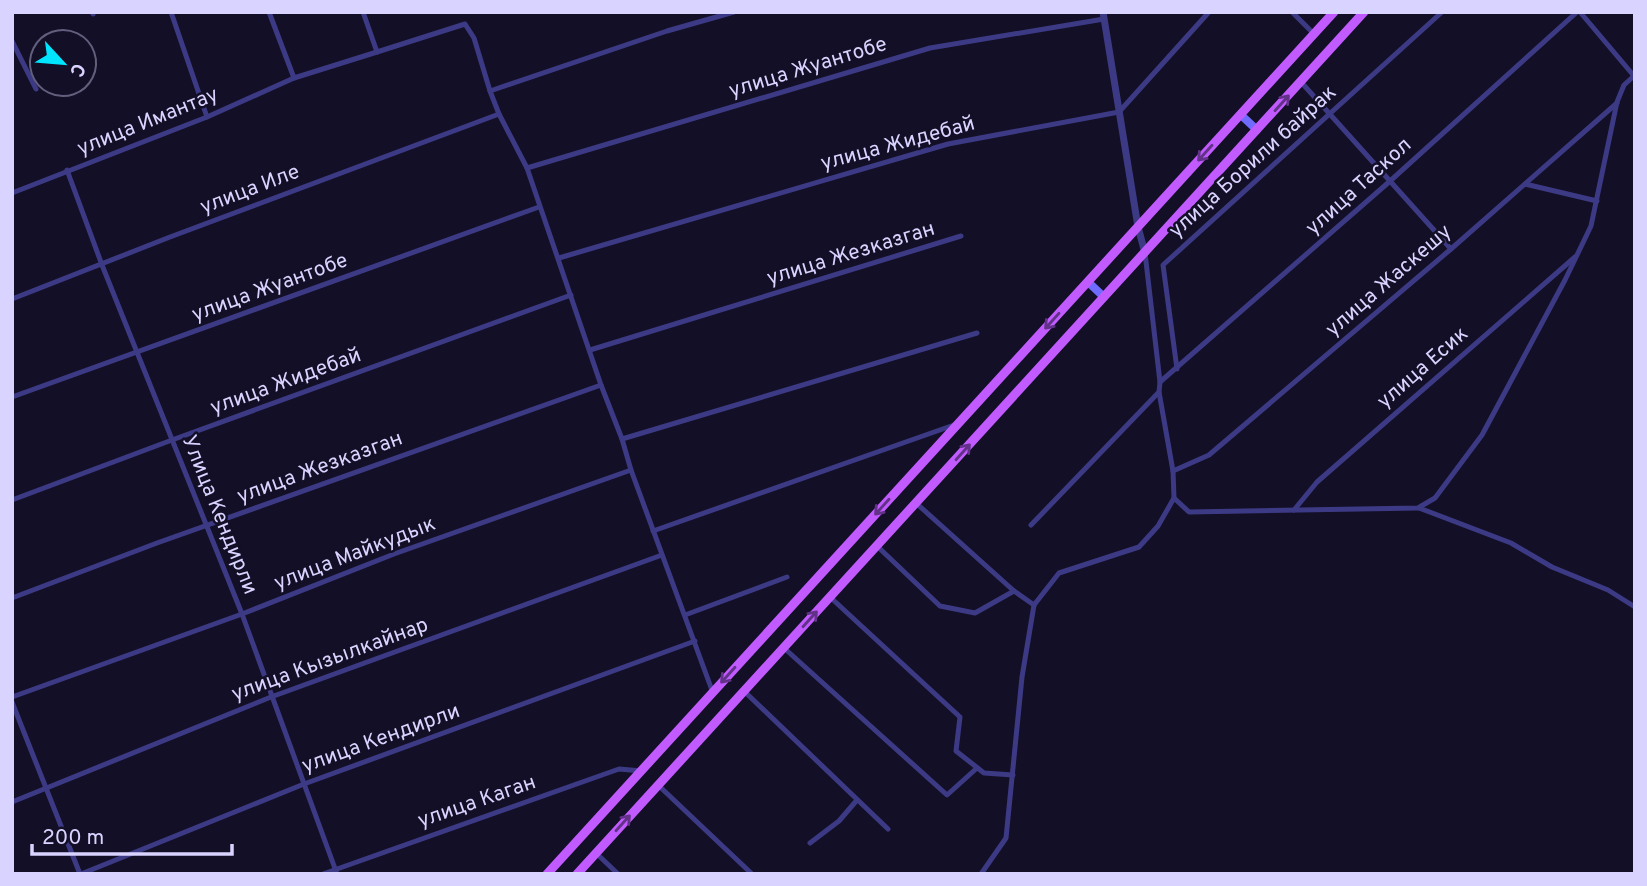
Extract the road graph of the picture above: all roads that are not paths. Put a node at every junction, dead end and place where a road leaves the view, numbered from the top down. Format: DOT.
graph roads {
  1 [pos="171,12"];
  2 [pos="269,12"];
  3 [pos="363,12"];
  4 [pos="734,12"];
  5 [pos="1209,12"];
  6 [pos="1292,12"];
  7 [pos="1334,12"];
  8 [pos="1364,12"];
  9 [pos="1442,12"];
  10 [pos="1578,12"];
  11 [pos="1103,16"];
  12 [pos="1314,34"];
  13 [pos="12,41"];
  14 [pos="377,52"];
  15 [pos="28,73"];
  16 [pos="1634,75"];
  17 [pos="294,78"];
  18 [pos="1301,82"];
  19 [pos="490,91"];
  20 [pos="1617,102"];
  21 [pos="1119,112"];
  22 [pos="1330,113"];
  23 [pos="499,114"];
  24 [pos="1241,114"];
  25 [pos="207,117"];
  26 [pos="1257,130"];
  27 [pos="527,168"];
  28 [pos="67,170"];
  29 [pos="1389,182"];
  30 [pos="1525,184"];
  31 [pos="12,193"];
  32 [pos="1597,201"];
  33 [pos="539,207"];
  34 [pos="1138,228"];
  35 [pos="961,236"];
  36 [pos="1451,249"];
  37 [pos="1145,253"];
  38 [pos="1578,254"];
  39 [pos="559,258"];
  40 [pos="102,265"];
  41 [pos="1088,282"];
  42 [pos="571,295"];
  43 [pos="1104,298"];
  44 [pos="12,299"];
  45 [pos="977,333"];
  46 [pos="590,350"];
  47 [pos="139,352"];
  48 [pos="1177,369"];
  49 [pos="1160,382"];
  50 [pos="601,385"];
  51 [pos="1159,392"];
  52 [pos="12,397"];
  53 [pos="958,424"];
  54 [pos="622,439"];
  55 [pos="172,440"];
  56 [pos="631,470"];
  57 [pos="1174,471"];
  58 [pos="1174,498"];
  59 [pos="12,500"];
  60 [pos="916,503"];
  61 [pos="1418,508"];
  62 [pos="1294,510"];
  63 [pos="1031,525"];
  64 [pos="206,526"];
  65 [pos="653,531"];
  66 [pos="877,546"];
  67 [pos="662,555"];
  68 [pos="788,577"];
  69 [pos="1014,591"];
  70 [pos="830,597"];
  71 [pos="12,598"];
  72 [pos="1034,605"];
  73 [pos="1635,607"];
  74 [pos="242,614"];
  75 [pos="685,615"];
  76 [pos="694,641"];
  77 [pos="784,648"];
  78 [pos="744,691"];
  79 [pos="713,693"];
  80 [pos="271,697"];
  81 [pos="12,700"];
  82 [pos="977,768"];
  83 [pos="642,771"];
  84 [pos="1013,775"];
  85 [pos="304,784"];
  86 [pos="658,785"];
  87 [pos="46,788"];
  88 [pos="857,800"];
  89 [pos="12,802"];
  90 [pos="888,829"];
  91 [pos="810,843"];
  92 [pos="596,853"];
  93 [pos="336,871"];
  94 [pos="81,874"];
  95 [pos="323,874"];
  96 [pos="547,874"];
  97 [pos="577,874"];
  98 [pos="618,874"];
  99 [pos="752,874"];
  100 [pos="981,874"];
  1 -- 25 [label="street"];
  2 -- 17 [label="street"];
  3 -- 14 [label="street"];
  4 -- 19 [label="street"];
  5 -- 21 [label="street"];
  6 -- 12 [label="street"];
  7 -- 12 [label="main road"];
  8 -- 18 [label="main road"];
  9 -- 22 [label="street, улица Борили байрак"];
  10 -- 16 [label="street"];
  10 -- 29 [label="street, улица Таскол"];
  11 -- 21 [label="street"];
  11 -- 27 [label="street, улица Жуантобе"];
  12 -- 24 [label="main road"];
  13 -- 15 [label="street"];
  14 -- 17 [label="street, улица Имантау"];
  14 -- 19 [label="street, улица Имантау"];
  16 -- 20 [label="street"];
  17 -- 25 [label="street, улица Имантау"];
  18 -- 22 [label="street"];
  26 -- 18 [label="main road, one-way"];
  19 -- 23 [label="street"];
  20 -- 30 [label="street, улица Жаскешу"];
  20 -- 32 [label="street"];
  21 -- 34 [label="street"];
  21 -- 39 [label="street, улица Жидебай"];
  22 -- 29 [label="street"];
  22 -- 48 [label="street, улица Борили байрак"];
  23 -- 27 [label="street"];
  23 -- 40 [label="street, улица Иле"];
  24 -- 26 [label="main road"];
  24 -- 34 [label="main road, one-way"];
  25 -- 28 [label="street, улица Имантау"];
  26 -- 37 [label="main road"];
  27 -- 33 [label="street"];
  28 -- 31 [label="street, улица Имантау"];
  28 -- 40 [label="street, Улица Кендирли"];
  29 -- 36 [label="street"];
  29 -- 48 [label="street, улица Таскол"];
  30 -- 32 [label="street"];
  30 -- 36 [label="street, улица Жаскешу"];
  32 -- 38 [label="street"];
  33 -- 39 [label="street"];
  33 -- 47 [label="street, улица Жуантобе"];
  34 -- 37 [label="street"];
  34 -- 41 [label="main road"];
  35 -- 46 [label="street, улица Жезказган"];
  36 -- 57 [label="street, улица Жаскешу"];
  37 -- 43 [label="main road"];
  37 -- 49 [label="street"];
  38 -- 61 [label="street"];
  38 -- 62 [label="street, улица Есик"];
  39 -- 42 [label="street"];
  40 -- 44 [label="street, улица Иле"];
  40 -- 47 [label="street, Улица Кендирли"];
  41 -- 43 [label="main road"];
  41 -- 53 [label="main road, one-way"];
  42 -- 46 [label="street"];
  42 -- 55 [label="street, улица Жидебай"];
  60 -- 43 [label="main road, one-way"];
  45 -- 54 [label="street"];
  46 -- 50 [label="street"];
  47 -- 52 [label="street, улица Жуантобе"];
  47 -- 55 [label="street, Улица Кендирли"];
  48 -- 49 [label="street, улица Таскол"];
  49 -- 51 [label="street"];
  50 -- 54 [label="street"];
  50 -- 64 [label="street, улица Жезказган"];
  51 -- 57 [label="street"];
  51 -- 63 [label="street"];
  53 -- 65 [label="street"];
  53 -- 79 [label="main road, one-way"];
  54 -- 56 [label="street"];
  55 -- 59 [label="street, улица Жидебай"];
  55 -- 64 [label="street, Улица Кендирли"];
  56 -- 65 [label="street"];
  56 -- 74 [label="street, улица Майкудык"];
  57 -- 58 [label="street"];
  58 -- 62 [label="street"];
  58 -- 72 [label="street"];
  60 -- 66 [label="main road"];
  60 -- 69 [label="street"];
  61 -- 62 [label="street"];
  61 -- 73 [label="street"];
  64 -- 71 [label="street, улица Жезказган"];
  64 -- 74 [label="street, Улица Кендирли"];
  65 -- 67 [label="street"];
  66 -- 69 [label="street"];
  66 -- 70 [label="main road"];
  67 -- 75 [label="street"];
  67 -- 80 [label="street, улица Кызылкайнар"];
  68 -- 75 [label="street"];
  69 -- 72 [label="street"];
  77 -- 70 [label="main road, one-way"];
  70 -- 82 [label="street"];
  72 -- 84 [label="street"];
  74 -- 80 [label="street, Улица Кендирли"];
  74 -- 81 [label="street, улица Майкудык"];
  75 -- 76 [label="street"];
  76 -- 79 [label="street"];
  76 -- 85 [label="street, улица Кендирли"];
  77 -- 78 [label="main road"];
  77 -- 82 [label="street"];
  78 -- 86 [label="main road"];
  78 -- 88 [label="street"];
  79 -- 83 [label="main road"];
  80 -- 85 [label="street, Улица Кендирли"];
  80 -- 87 [label="street, улица Кызылкайнар"];
  81 -- 87 [label="street"];
  82 -- 84 [label="street"];
  83 -- 93 [label="street, улица Каган"];
  83 -- 96 [label="main road"];
  84 -- 100 [label="street"];
  85 -- 93 [label="street, Улица Кендирли"];
  85 -- 94 [label="street, улица Кендирли"];
  92 -- 86 [label="main road, one-way"];
  86 -- 99 [label="street"];
  87 -- 89 [label="street, улица Кызылкайнар"];
  87 -- 94 [label="street"];
  88 -- 90 [label="street"];
  88 -- 91 [label="street"];
  92 -- 97 [label="main road"];
  92 -- 98 [label="street"];
  93 -- 95 [label="street, улица Каган"];
}
